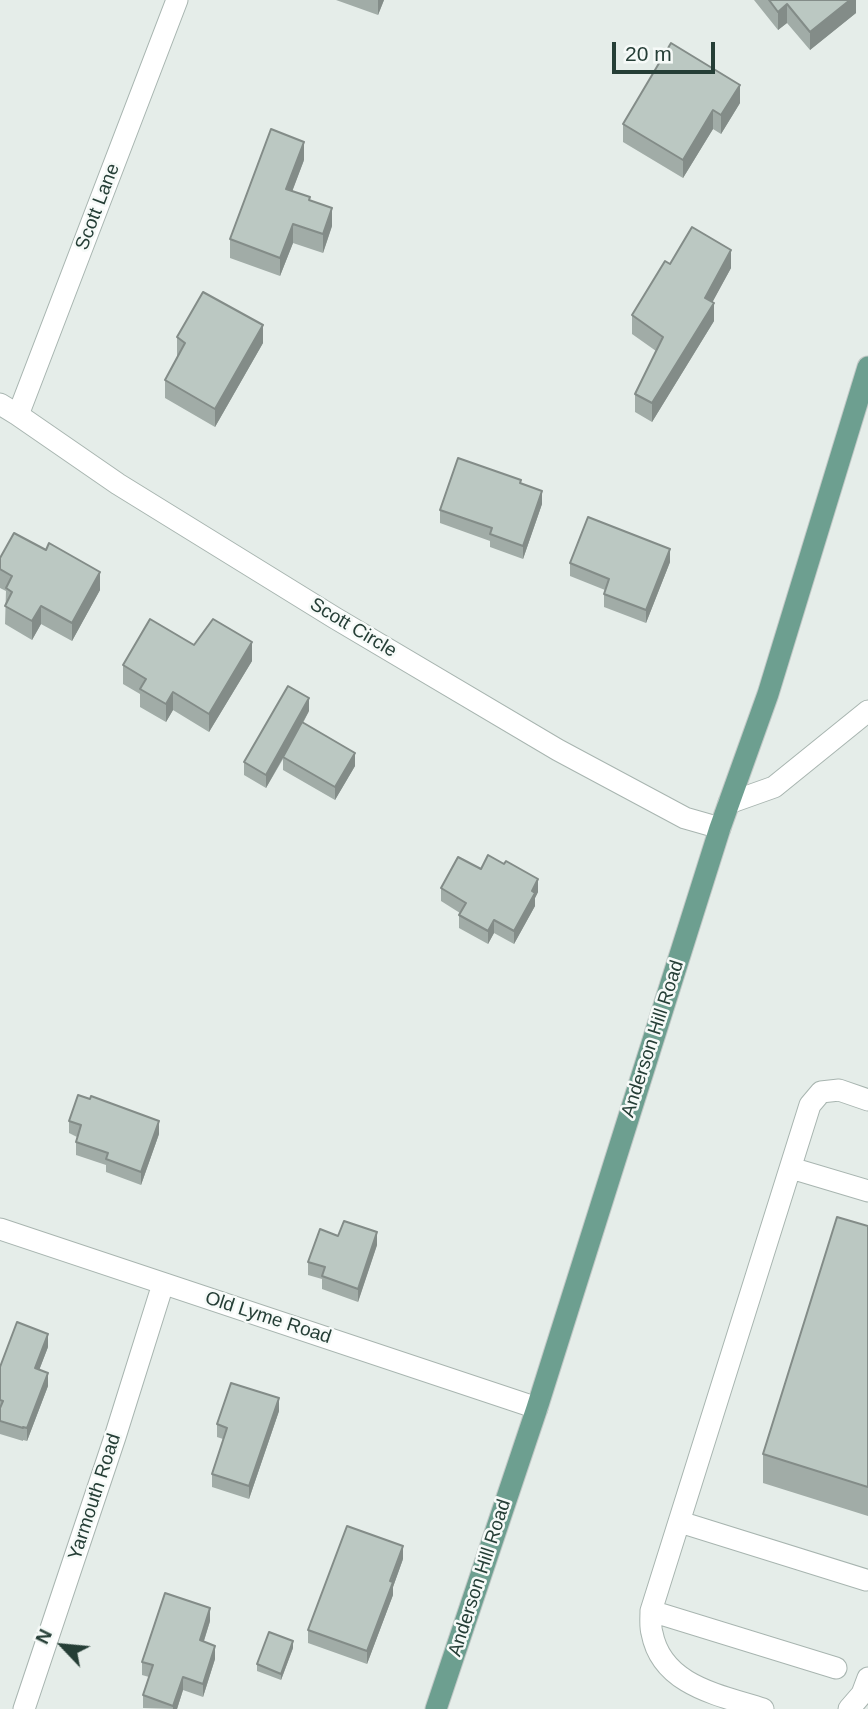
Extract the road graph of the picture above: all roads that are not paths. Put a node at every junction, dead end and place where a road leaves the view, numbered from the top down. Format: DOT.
graph roads {
  1 [pos="177,0"];
  2 [pos="868,368"];
  3 [pos="9,409"];
  4 [pos="868,711"];
  5 [pos="729,803"];
  6 [pos="720,828"];
  7 [pos="868,1100"];
  8 [pos="791,1168"];
  9 [pos="868,1191"];
  10 [pos="0,1228"];
  11 [pos="163,1284"];
  12 [pos="537,1408"];
  13 [pos="680,1522"];
  14 [pos="866,1580"];
  15 [pos="651,1611"];
  16 [pos="836,1668"];
  17 [pos="868,1678"];
  18 [pos="24,1709"];
  19 [pos="436,1709"];
  20 [pos="763,1709"];
  21 [pos="849,1709"];
  1 -- 3 [label="street, Scott Lane"];
  2 -- 5 [label="main road, Anderson Hill Road"];
  3 -- 6 [label="street, Scott Circle"];
  4 -- 5 [label="street"];
  5 -- 6 [label="main road, Anderson Hill Road"];
  6 -- 12 [label="main road, Anderson Hill Road"];
  7 -- 8 [label="street"];
  8 -- 9 [label="street"];
  8 -- 13 [label="street"];
  10 -- 11 [label="street, Old Lyme Road"];
  11 -- 12 [label="street, Old Lyme Road"];
  11 -- 18 [label="street, Yarmouth Road"];
  12 -- 19 [label="main road, Anderson Hill Road"];
  13 -- 14 [label="street"];
  13 -- 15 [label="street"];
  15 -- 16 [label="street"];
  15 -- 20 [label="street"];
  17 -- 21 [label="street"];
}
